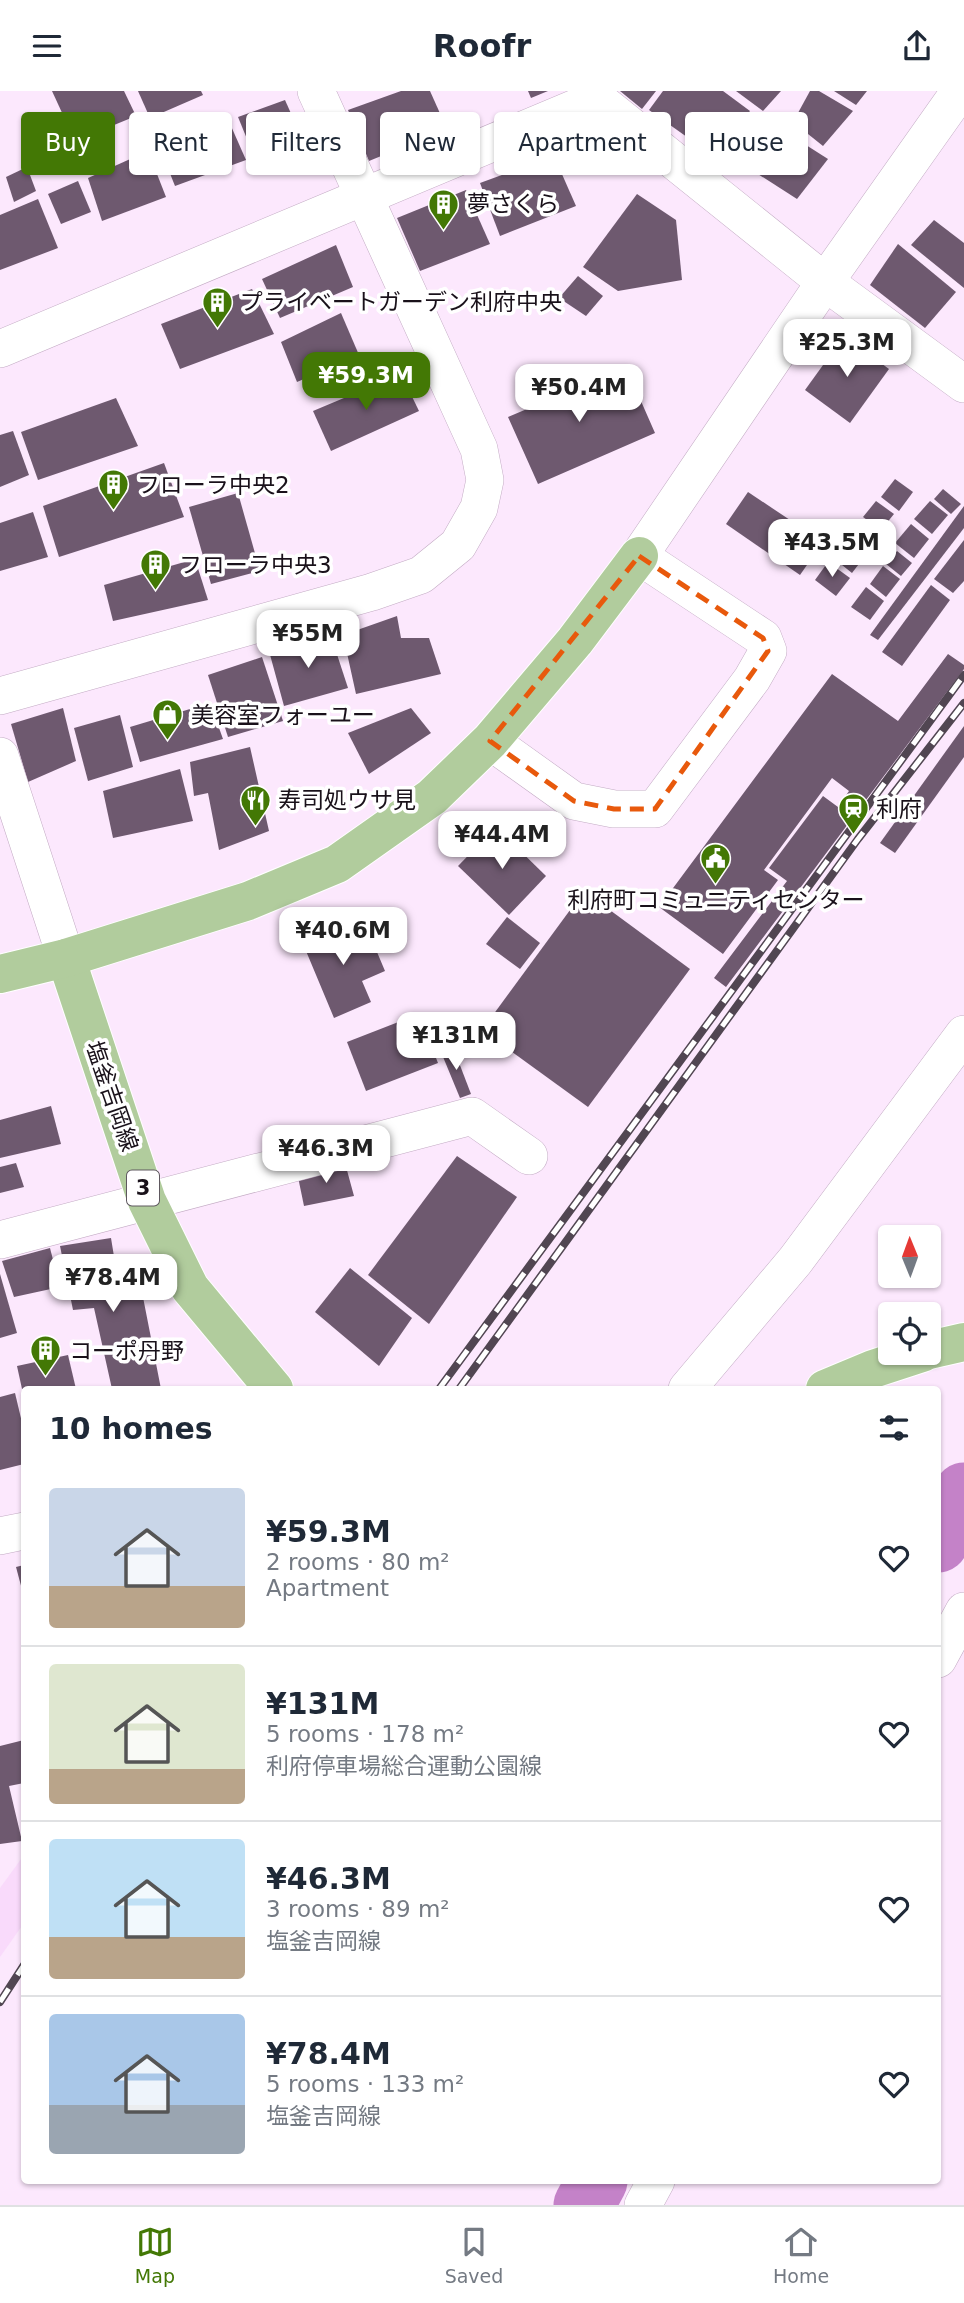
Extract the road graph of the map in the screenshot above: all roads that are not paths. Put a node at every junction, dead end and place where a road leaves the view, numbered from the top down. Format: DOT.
graph roads {
  1 [pos="316,91"];
  2 [pos="960,91"];
  3 [pos="599,95"];
  4 [pos="364,195"];
  5 [pos="825,282"];
  6 [pos="0,349"];
  7 [pos="964,384"];
  8 [pos="639,556"];
  9 [pos="0,696"];
  10 [pos="491,741"];
  11 [pos="0,756"];
  12 [pos="66,958"];
  13 [pos="0,974"];
  14 [pos="964,1034"];
  15 [pos="529,1156"];
  16 [pos="147,1201"];
  17 [pos="0,1240"];
  18 [pos="886,1365"];
  19 [pos="272,1386"];
  20 [pos="690,1386"];
  21 [pos="832,1386"];
  22 [pos="21,1532"];
  23 [pos="0,1536"];
  24 [pos="964,1611"];
  25 [pos="941,1653"];
  26 [pos="654,2184"];
  27 [pos="643,2205"];
  1 -- 4 [label="street"];
  2 -- 5 [label="street"];
  3 -- 4 [label="street"];
  3 -- 5 [label="street"];
  4 -- 6 [label="street"];
  4 -- 9 [label="street"];
  5 -- 7 [label="street"];
  5 -- 8 [label="street"];
  8 -- 10 [label="main road"];
  8 -- 10 [label="street"];
  10 -- 12 [label="main road"];
  11 -- 12 [label="street"];
  12 -- 13 [label="main road"];
  12 -- 16 [label="main road, 塩釜吉岡線 / 3"];
  14 -- 20 [label="street"];
  15 -- 16 [label="street"];
  16 -- 17 [label="street"];
  16 -- 19 [label="main road, 塩釜吉岡線 / 3"];
  18 -- 21 [label="main road"];
  22 -- 23 [label="street"];
  24 -- 25 [label="street"];
  26 -- 27 [label="street"];
}
